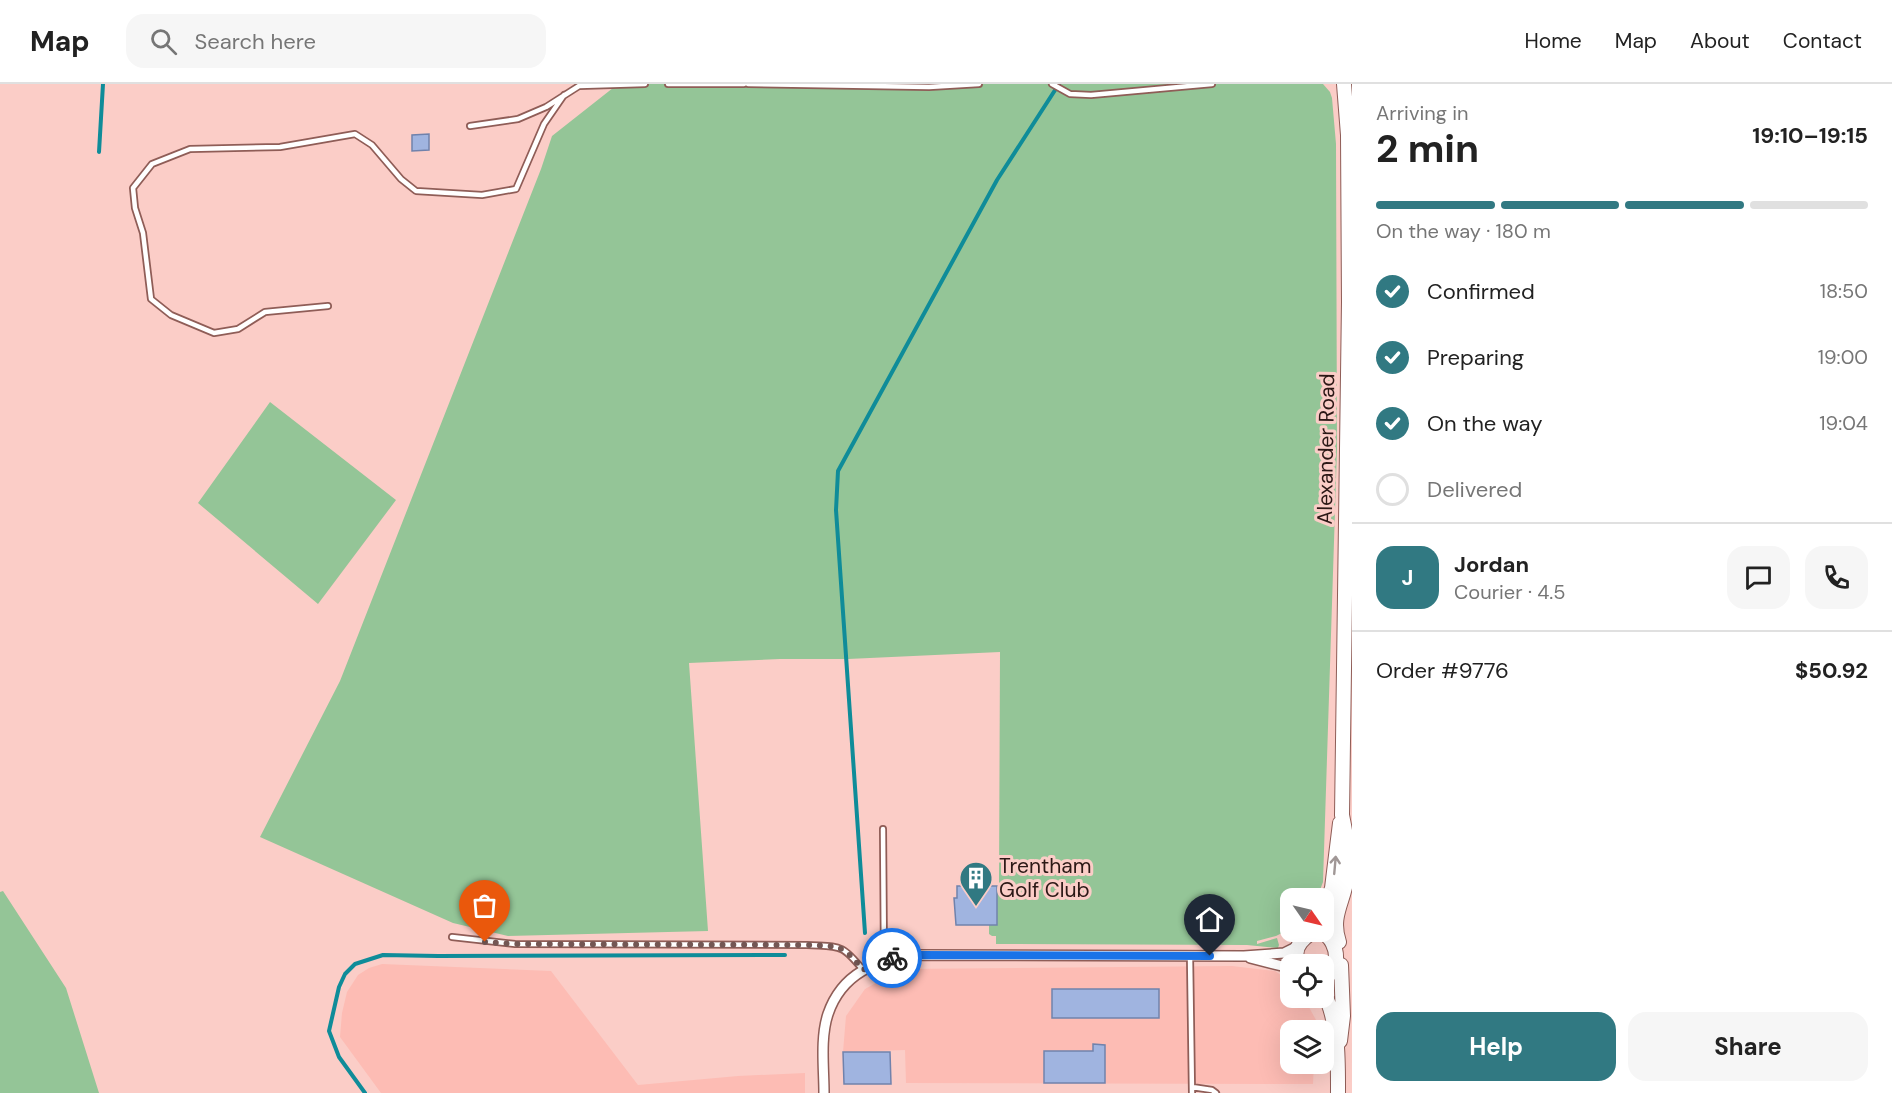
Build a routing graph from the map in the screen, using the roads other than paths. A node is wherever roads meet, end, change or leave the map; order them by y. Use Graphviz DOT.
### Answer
graph roads {
  1 [pos="645,84"];
  2 [pos="668,84"];
  3 [pos="746,84"];
  4 [pos="979,84"];
  5 [pos="1052,84"];
  6 [pos="1212,84"];
  7 [pos="1344,84"];
  8 [pos="564,95"];
  9 [pos="470,126"];
  10 [pos="328,306"];
  11 [pos="1348,658"];
  12 [pos="1342,815"];
  13 [pos="883,828"];
  14 [pos="1332,888"];
  15 [pos="452,937"];
  16 [pos="1334,938"];
  17 [pos="1301,942"];
  18 [pos="1339,942"];
  19 [pos="1298,946"];
  20 [pos="1296,954"];
  21 [pos="1190,956"];
  22 [pos="1244,956"];
  23 [pos="884,960"];
  24 [pos="1280,965"];
  25 [pos="1341,965"];
  26 [pos="863,970"];
  27 [pos="1334,974"];
  28 [pos="1330,1008"];
  29 [pos="1338,1050"];
  30 [pos="1192,1086"];
  31 [pos="824,1093"];
  32 [pos="1192,1093"];
  33 [pos="1216,1093"];
  34 [pos="1338,1093"];
  1 -- 8 [label="lane"];
  2 -- 3 [label="lane"];
  3 -- 4 [label="lane"];
  5 -- 6 [label="lane"];
  7 -- 11 [label="street, Alexander Road"];
  8 -- 9 [label="lane"];
  8 -- 10 [label="lane"];
  11 -- 12 [label="street, Alexander Road"];
  14 -- 12 [label="street, Alexander Road, one-way"];
  12 -- 18 [label="street, Alexander Road"];
  13 -- 23 [label="lane"];
  15 -- 26 [label="lane"];
  16 -- 18 [label="street"];
  17 -- 19 [label="street"];
  18 -- 25 [label="street, Alexander Road"];
  19 -- 20 [label="street"];
  19 -- 22 [label="street"];
  21 -- 22 [label="street"];
  21 -- 23 [label="street"];
  21 -- 30 [label="lane"];
  22 -- 24 [label="street"];
  23 -- 26 [label="street"];
  25 -- 27 [label="street"];
  25 -- 29 [label="street, Alexander Road"];
  26 -- 31 [label="street"];
  28 -- 29 [label="street, Alexander Road"];
  29 -- 34 [label="street, Alexander Road"];
  30 -- 32 [label="lane"];
  30 -- 33 [label="lane"];
}
